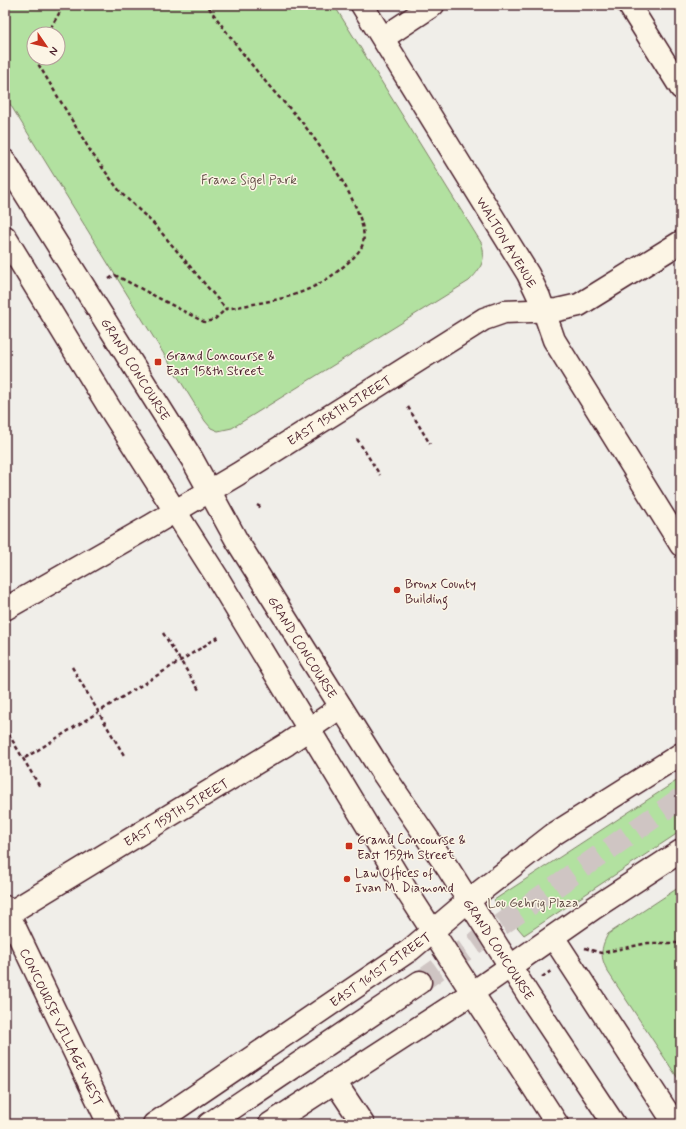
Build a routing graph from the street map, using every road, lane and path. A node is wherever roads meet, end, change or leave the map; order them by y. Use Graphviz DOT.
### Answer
graph roads {
  1 [pos="64,5"];
  2 [pos="207,5"];
  3 [pos="362,5"];
  4 [pos="433,5"];
  5 [pos="629,5"];
  6 [pos="52,26"];
  7 [pos="383,38"];
  8 [pos="39,66"];
  9 [pos="681,88"];
  10 [pos="5,161"];
  11 [pos="5,237"];
  12 [pos="681,242"];
  13 [pos="108,279"];
  14 [pos="226,309"];
  15 [pos="543,312"];
  16 [pos="408,407"];
  17 [pos="357,439"];
  18 [pos="430,444"];
  19 [pos="380,475"];
  20 [pos="211,491"];
  21 [pos="257,505"];
  22 [pos="262,508"];
  23 [pos="176,512"];
  24 [pos="681,545"];
  25 [pos="5,609"];
  26 [pos="163,633"];
  27 [pos="220,636"];
  28 [pos="180,660"];
  29 [pos="72,667"];
  30 [pos="199,690"];
  31 [pos="341,707"];
  32 [pos="99,712"];
  33 [pos="5,728"];
  34 [pos="309,730"];
  35 [pos="681,754"];
  36 [pos="126,757"];
  37 [pos="25,758"];
  38 [pos="40,787"];
  39 [pos="681,851"];
  40 [pos="468,901"];
  41 [pos="7,911"];
  42 [pos="433,932"];
  43 [pos="553,937"];
  44 [pos="681,943"];
  45 [pos="584,948"];
  46 [pos="511,967"];
  47 [pos="420,982"];
  48 [pos="472,993"];
  49 [pos="335,1082"];
  50 [pos="109,1124"];
  51 [pos="154,1124"];
  52 [pos="209,1124"];
  53 [pos="270,1124"];
  54 [pos="363,1124"];
  55 [pos="558,1124"];
  56 [pos="614,1124"];
  57 [pos="675,1124"];
  1 -- 6 [label="path"];
  2 -- 14 [label="path"];
  3 -- 7 [label="main road, WALTON AVENUE"];
  4 -- 7 [label="main road"];
  5 -- 9 [label="main road"];
  7 -- 15 [label="main road, WALTON AVENUE"];
  8 -- 14 [label="path"];
  10 -- 20 [label="main road, GRAND CONCOURSE"];
  11 -- 23 [label="main road"];
  12 -- 15 [label="main road, EAST 158TH STREET"];
  13 -- 14 [label="path"];
  15 -- 20 [label="main road, EAST 158TH STREET"];
  15 -- 24 [label="main road, WALTON AVENUE"];
  16 -- 18 [label="path"];
  17 -- 19 [label="path"];
  20 -- 23 [label="main road, EAST 158TH STREET"];
  20 -- 31 [label="main road, GRAND CONCOURSE"];
  21 -- 22 [label="path"];
  23 -- 25 [label="main road, EAST 158TH STREET"];
  23 -- 34 [label="main road"];
  26 -- 28 [label="path"];
  27 -- 28 [label="path"];
  28 -- 30 [label="path"];
  28 -- 32 [label="path"];
  29 -- 32 [label="path"];
  31 -- 34 [label="main road, EAST 159TH STREET"];
  31 -- 40 [label="main road, GRAND CONCOURSE"];
  32 -- 36 [label="path"];
  32 -- 37 [label="path"];
  33 -- 37 [label="path"];
  34 -- 41 [label="main road, EAST 159TH STREET"];
  34 -- 42 [label="main road"];
  35 -- 40 [label="main road, EAST 161ST STREET"];
  37 -- 38 [label="path"];
  39 -- 43 [label="main road"];
  40 -- 42 [label="main road, EAST 161ST STREET"];
  40 -- 46 [label="main road, GRAND CONCOURSE"];
  41 -- 50 [label="main road, CONCOURSE VILLAGE WEST"];
  42 -- 48 [label="main road"];
  42 -- 51 [label="main road, EAST 161ST STREET"];
  43 -- 46 [label="main road"];
  43 -- 57 [label="main road"];
  44 -- 45 [label="path"];
  46 -- 48 [label="main road"];
  46 -- 56 [label="main road, GRAND CONCOURSE"];
  47 -- 52 [label="main road"];
  48 -- 49 [label="main road"];
  48 -- 55 [label="main road"];
  49 -- 53 [label="main road"];
  49 -- 54 [label="main road"];
}
